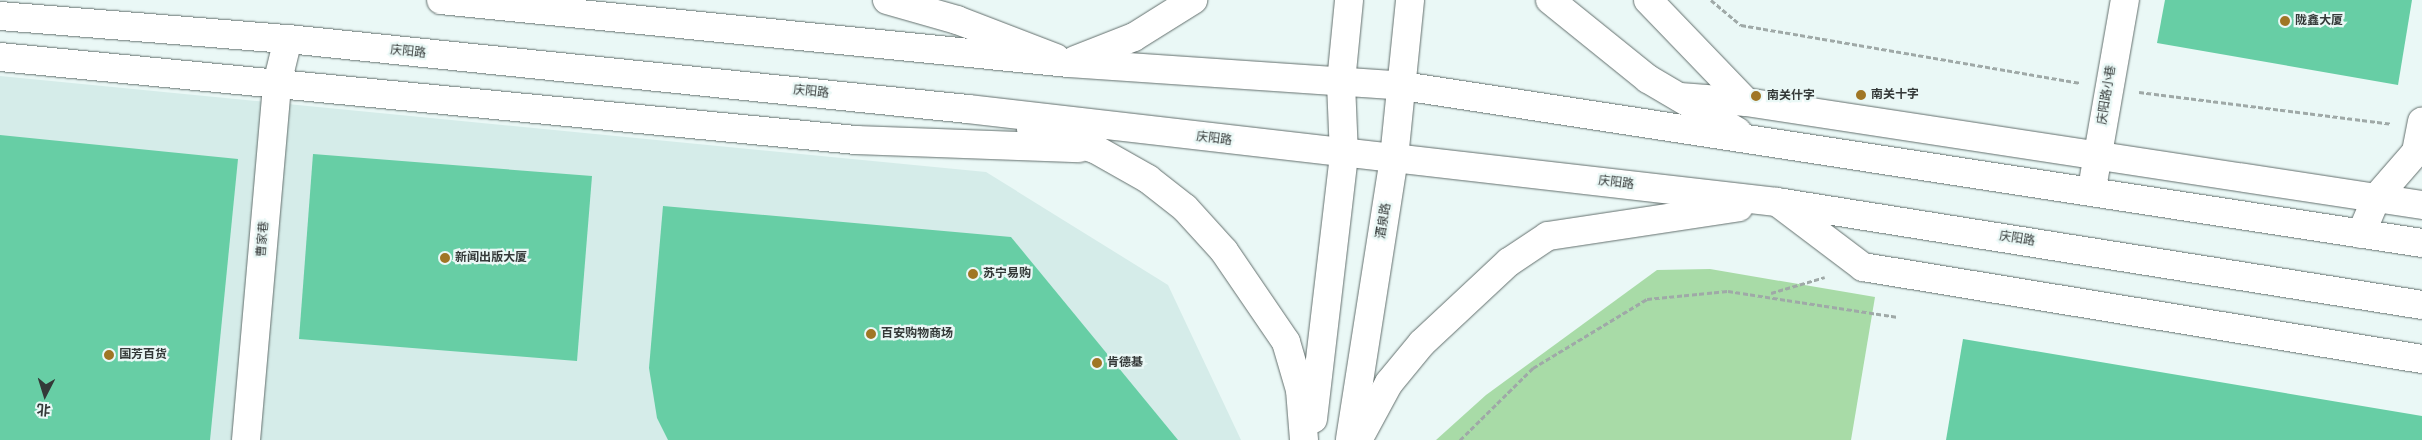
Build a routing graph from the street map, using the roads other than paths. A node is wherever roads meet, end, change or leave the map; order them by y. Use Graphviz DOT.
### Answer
graph roads {
  1 [pos="441,0"];
  2 [pos="887,0"];
  3 [pos="1194,0"];
  4 [pos="1348,0"];
  5 [pos="1410,0"];
  6 [pos="1550,0"];
  7 [pos="1648,0"];
  8 [pos="2125,0"];
  9 [pos="0,16"];
  10 [pos="288,39"];
  11 [pos="0,57"];
  12 [pos="1070,62"];
  13 [pos="1341,82"];
  14 [pos="277,84"];
  15 [pos="1403,86"];
  16 [pos="1680,97"];
  17 [pos="1746,102"];
  18 [pos="968,108"];
  19 [pos="2420,138"];
  20 [pos="1750,140"];
  21 [pos="1095,149"];
  22 [pos="1344,155"];
  23 [pos="1394,158"];
  24 [pos="2097,159"];
  25 [pos="2092,191"];
  26 [pos="2376,198"];
  27 [pos="1777,202"];
  28 [pos="2422,205"];
  29 [pos="2361,234"];
  30 [pos="2422,243"];
  31 [pos="2422,305"];
  32 [pos="2422,359"];
  33 [pos="246,440"];
  34 [pos="1304,440"];
  35 [pos="1310,440"];
  36 [pos="1349,440"];
  37 [pos="1358,440"];
  1 -- 12 [label="main road"];
  2 -- 12 [label="main road"];
  3 -- 12 [label="main road"];
  4 -- 13 [label="main road"];
  5 -- 15 [label="main road, 酒泉路"];
  6 -- 16 [label="main road"];
  7 -- 17 [label="main road"];
  8 -- 24 [label="main road, 庆阳路小巷"];
  9 -- 10 [label="main road, 庆阳路"];
  10 -- 14 [label="main road, 曹家巷"];
  10 -- 18 [label="main road, 庆阳路"];
  11 -- 14 [label="main road"];
  12 -- 13 [label="main road"];
  13 -- 15 [label="main road"];
  13 -- 22 [label="main road"];
  14 -- 21 [label="main road"];
  14 -- 33 [label="main road, 曹家巷"];
  15 -- 20 [label="main road"];
  15 -- 23 [label="main road, 酒泉路"];
  16 -- 17 [label="main road"];
  16 -- 20 [label="main road"];
  17 -- 24 [label="main road"];
  18 -- 21 [label="main road"];
  18 -- 22 [label="main road, 庆阳路"];
  19 -- 26 [label="main road"];
  20 -- 25 [label="main road"];
  21 -- 34 [label="main road"];
  22 -- 23 [label="main road, 庆阳路"];
  22 -- 35 [label="main road"];
  23 -- 27 [label="main road, 庆阳路"];
  23 -- 36 [label="main road, 酒泉路"];
  24 -- 25 [label="main road, 庆阳路小巷"];
  24 -- 26 [label="main road"];
  25 -- 29 [label="main road"];
  26 -- 28 [label="main road"];
  26 -- 29 [label="main road"];
  27 -- 31 [label="main road, 庆阳路"];
  27 -- 32 [label="main road"];
  27 -- 37 [label="main road"];
  29 -- 30 [label="main road"];
}
